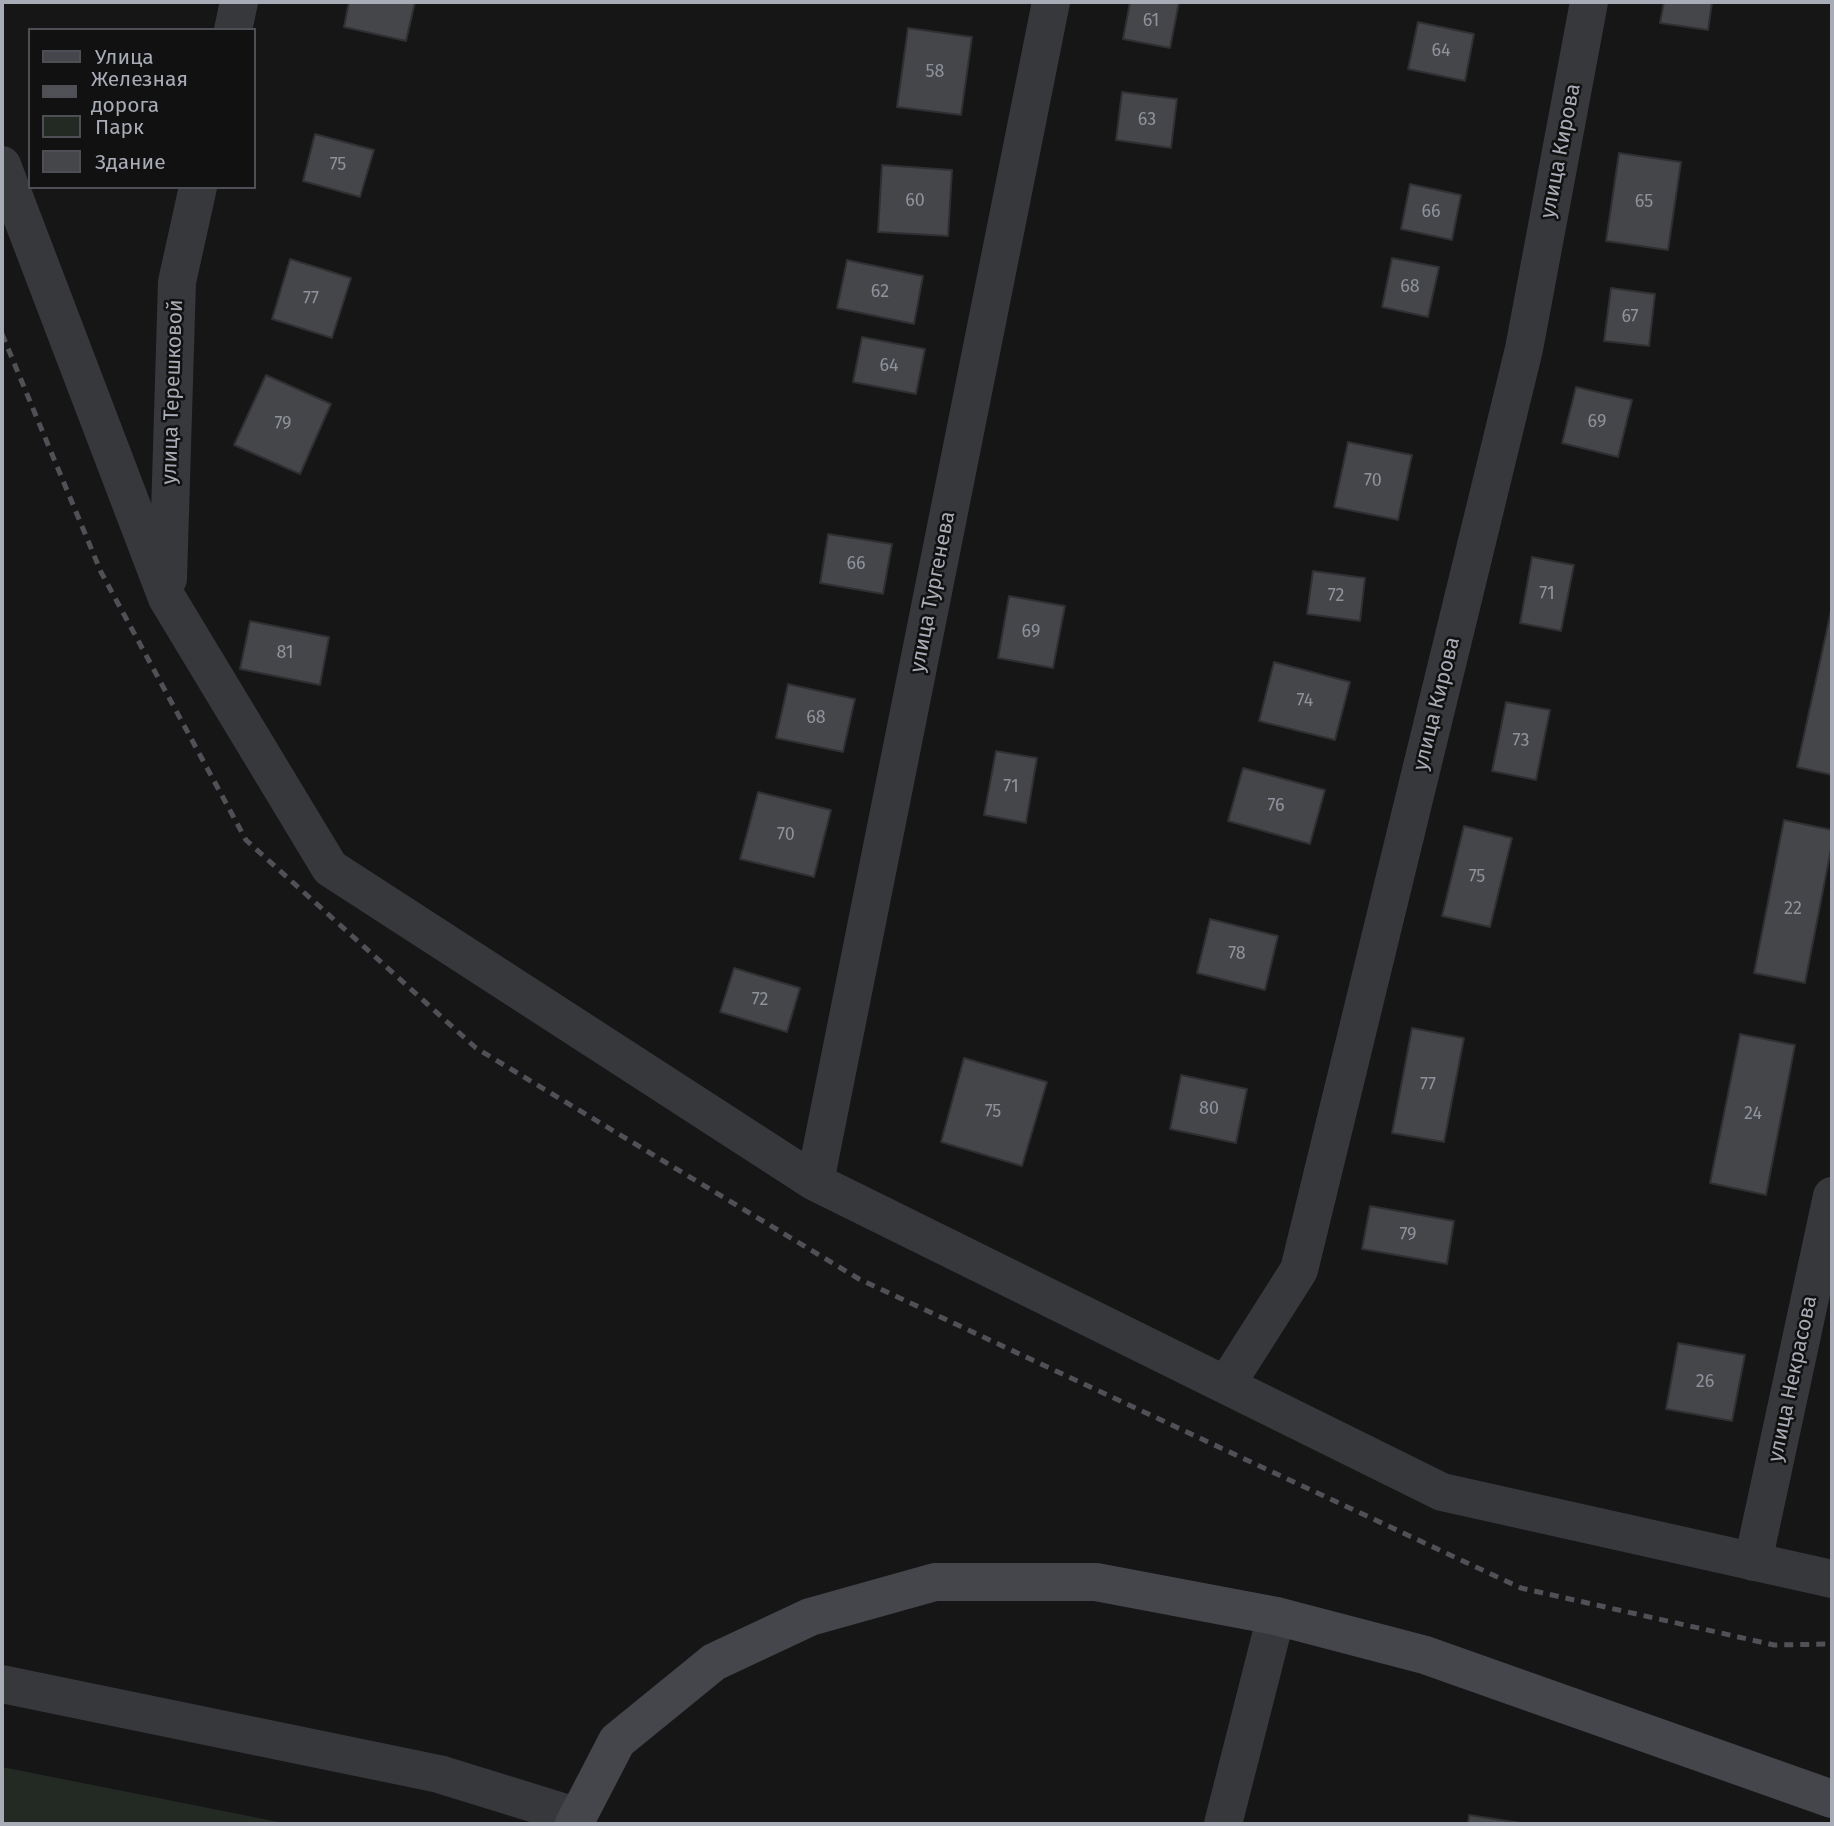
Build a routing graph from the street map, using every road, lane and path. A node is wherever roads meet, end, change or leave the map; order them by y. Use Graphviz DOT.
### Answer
graph roads {
  1 [pos="239,2"];
  2 [pos="1051,2"];
  3 [pos="1589,2"];
  4 [pos="233,28"];
  5 [pos="2,165"];
  6 [pos="198,189"];
  7 [pos="167,598"];
  8 [pos="815,1182"];
  9 [pos="1832,1196"];
  10 [pos="1226,1385"];
  11 [pos="1753,1562"];
  12 [pos="1832,1579"];
  13 [pos="1276,1616"];
  14 [pos="2,1684"];
  15 [pos="1832,1799"];
  16 [pos="576,1820"];
  17 [pos="1223,1824"];
  1 -- 4 [label="street"];
  2 -- 8 [label="street, улица Тургенева"];
  3 -- 10 [label="street, улица Кирова"];
  5 -- 7 [label="street"];
  6 -- 7 [label="street, улица Терешковой"];
  7 -- 8 [label="street"];
  8 -- 10 [label="street"];
  9 -- 11 [label="street, улица Некрасова"];
  10 -- 11 [label="street"];
  11 -- 12 [label="street"];
  13 -- 15 [label="street"];
  13 -- 16 [label="street"];
  13 -- 17 [label="street"];
  14 -- 16 [label="street"];
}
